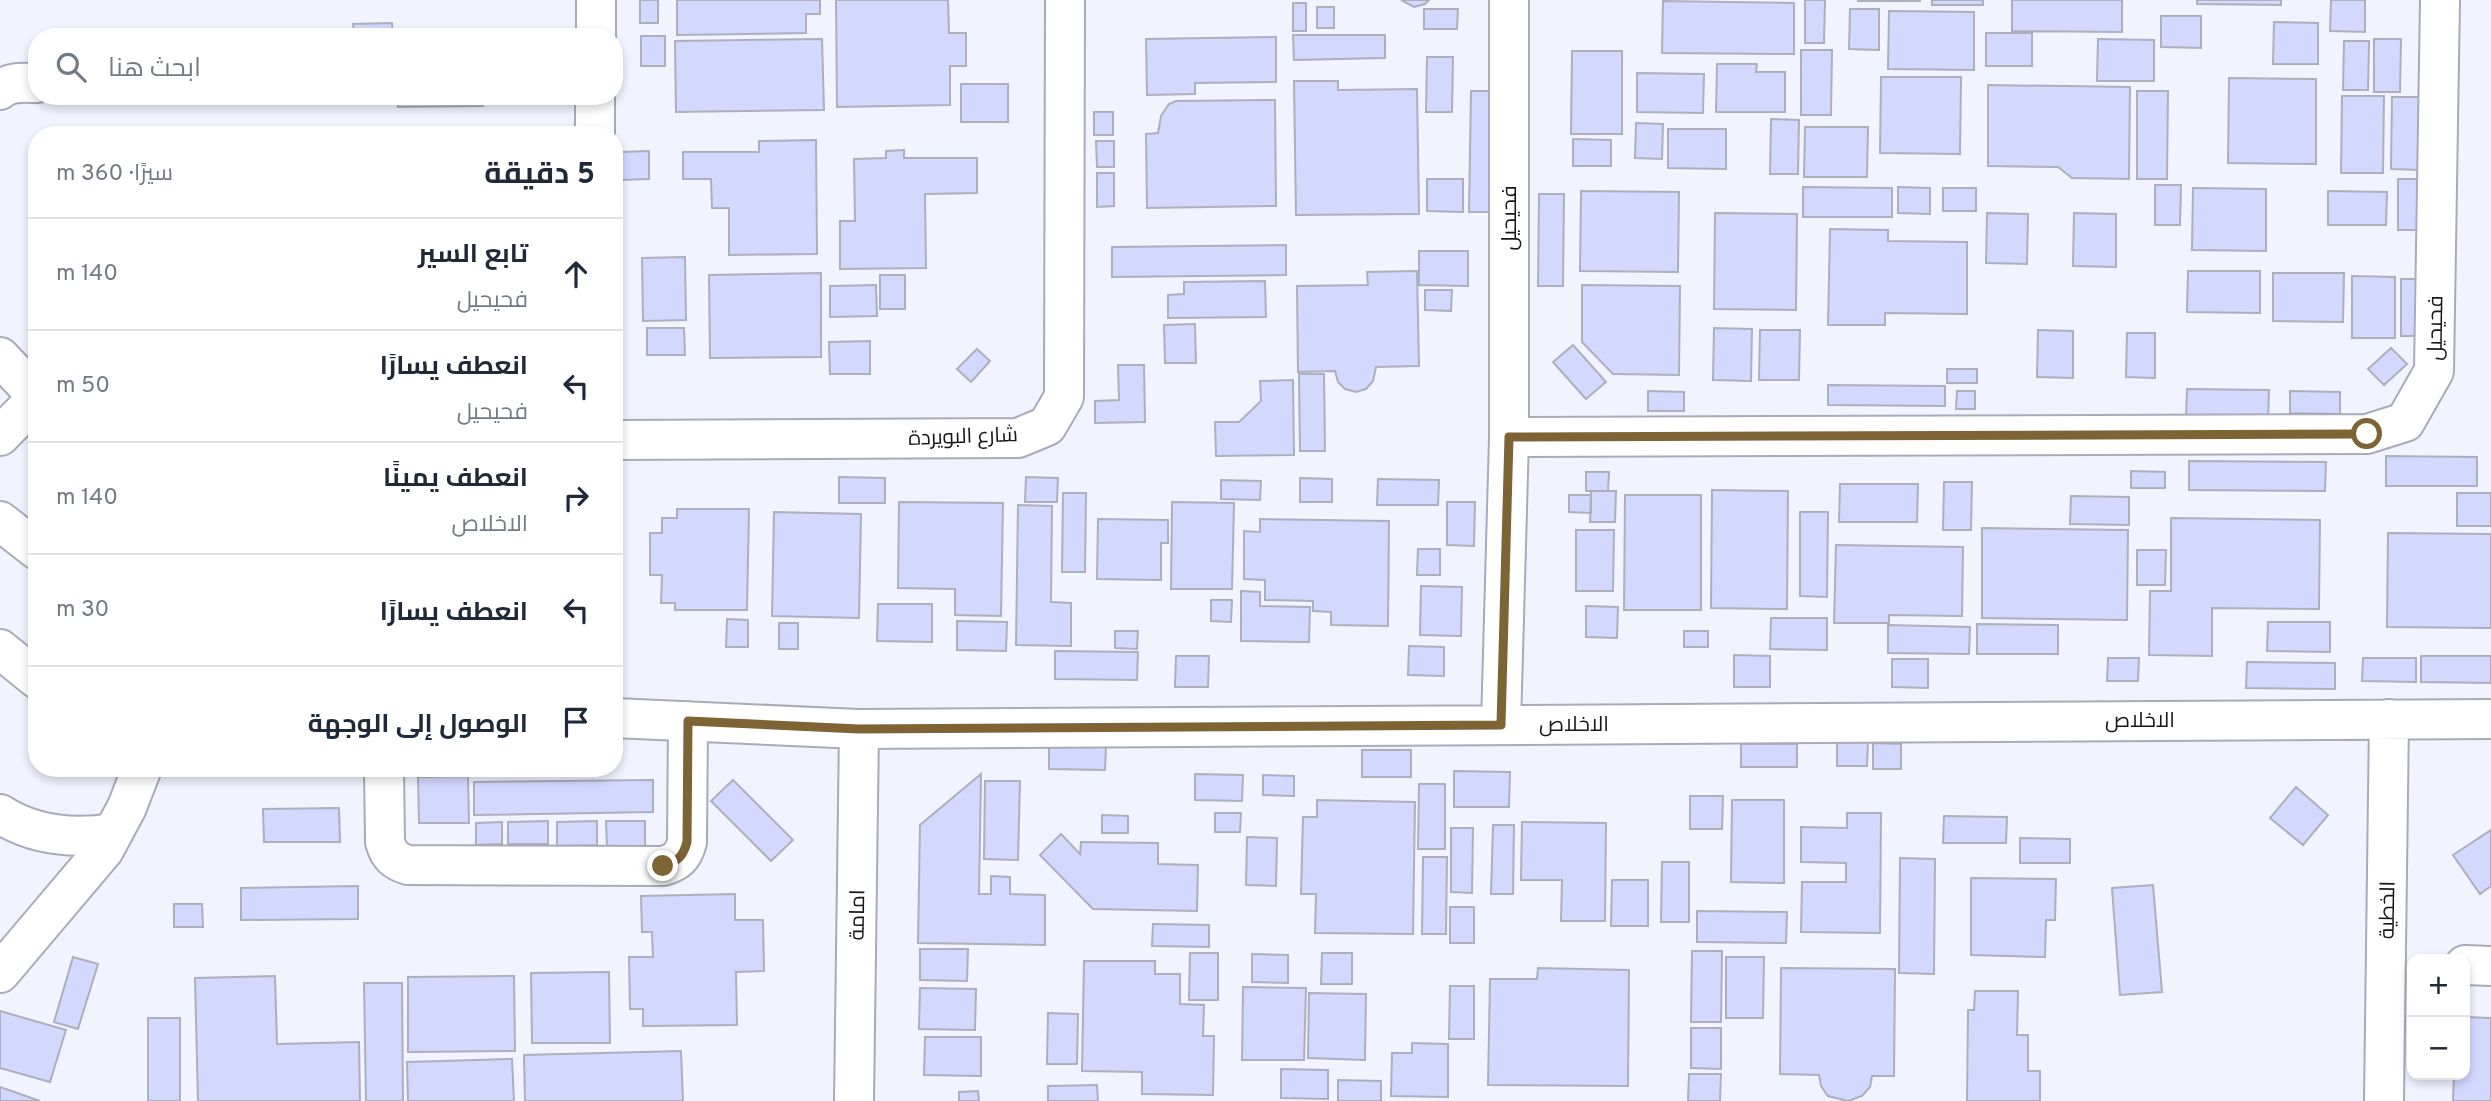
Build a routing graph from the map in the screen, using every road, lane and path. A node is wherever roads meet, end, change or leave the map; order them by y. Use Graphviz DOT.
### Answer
graph roads {
  1 [pos="596,0"];
  2 [pos="1065,0"];
  3 [pos="1509,0"];
  4 [pos="2440,0"];
  5 [pos="596,28"];
  6 [pos="28,83"];
  7 [pos="0,90"];
  8 [pos="595,105"];
  9 [pos="595,126"];
  10 [pos="0,356"];
  11 [pos="28,387"];
  12 [pos="28,406"];
  13 [pos="0,436"];
  14 [pos="1509,437"];
  15 [pos="623,440"];
  16 [pos="0,521"];
  17 [pos="28,543"];
  18 [pos="0,649"];
  19 [pos="28,672"];
  20 [pos="623,718"];
  21 [pos="2389,719"];
  22 [pos="2491,719"];
  23 [pos="688,721"];
  24 [pos="1501,725"];
  25 [pos="859,729"];
  26 [pos="139,777"];
  27 [pos="384,777"];
  28 [pos="0,814"];
  29 [pos="113,833"];
  30 [pos="2399,964"];
  31 [pos="2470,965"];
  32 [pos="2491,966"];
  33 [pos="0,973"];
  34 [pos="854,1101"];
  35 [pos="2384,1101"];
  1 -- 5 [label="street"];
  2 -- 15 [label="street, شارع البويردة"];
  3 -- 14 [label="street, فحيحيل"];
  4 -- 14 [label="street, فحيحيل"];
  6 -- 7 [label="street"];
  8 -- 9 [label="street"];
  10 -- 11 [label="street"];
  12 -- 13 [label="street"];
  14 -- 24 [label="street, فحيحيل"];
  16 -- 17 [label="street"];
  18 -- 19 [label="street"];
  20 -- 23 [label="street, الاخلاص"];
  21 -- 22 [label="street, الاخلاص"];
  21 -- 24 [label="street, الاخلاص"];
  21 -- 30 [label="street, الخطية"];
  23 -- 25 [label="street, الاخلاص"];
  23 -- 27 [label="street"];
  24 -- 25 [label="street, الاخلاص"];
  25 -- 34 [label="street, امامة"];
  26 -- 29 [label="street"];
  28 -- 29 [label="street"];
  29 -- 33 [label="street"];
  30 -- 35 [label="street, الخطية"];
  31 -- 32 [label="street"];
}
